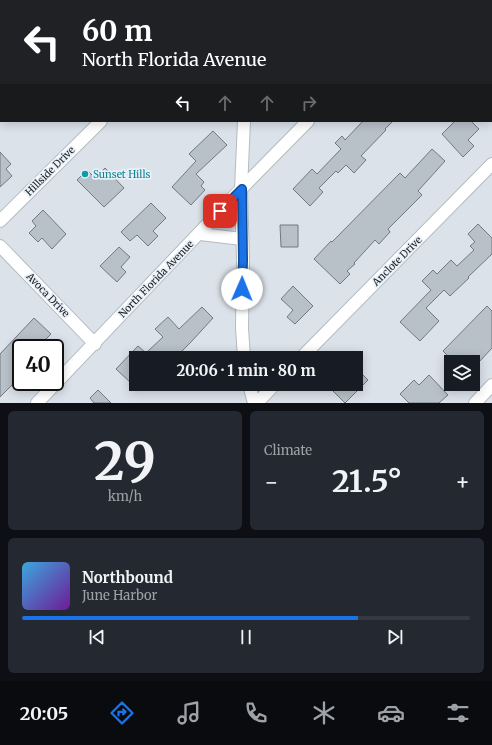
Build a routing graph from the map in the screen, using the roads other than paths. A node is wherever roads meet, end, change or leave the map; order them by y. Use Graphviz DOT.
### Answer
graph roads {
  1 [pos="100,122"];
  2 [pos="244,122"];
  3 [pos="307,122"];
  4 [pos="492,164"];
  5 [pos="242,189"];
  6 [pos="0,221"];
  7 [pos="200,234"];
  8 [pos="242,239"];
  9 [pos="0,246"];
  10 [pos="95,344"];
  11 [pos="244,351"];
  12 [pos="308,351"];
  13 [pos="492,385"];
  14 [pos="251,391"];
  15 [pos="269,391"];
  16 [pos="38,403"];
  17 [pos="254,403"];
  18 [pos="257,403"];
  19 [pos="474,403"];
  1 -- 6 [label="street, Hillside Drive"];
  2 -- 5 [label="street"];
  3 -- 5 [label="street, North Florida Avenue"];
  4 -- 12 [label="street, Anclote Drive"];
  5 -- 7 [label="street, North Florida Avenue"];
  5 -- 8 [label="street"];
  7 -- 8 [label="street"];
  7 -- 10 [label="street, North Florida Avenue"];
  8 -- 11 [label="street"];
  9 -- 10 [label="street, Avoca Drive"];
  10 -- 16 [label="street, North Florida Avenue"];
  13 -- 19 [label="street"];
  14 -- 17 [label="street"];
  15 -- 18 [label="street"];
}
